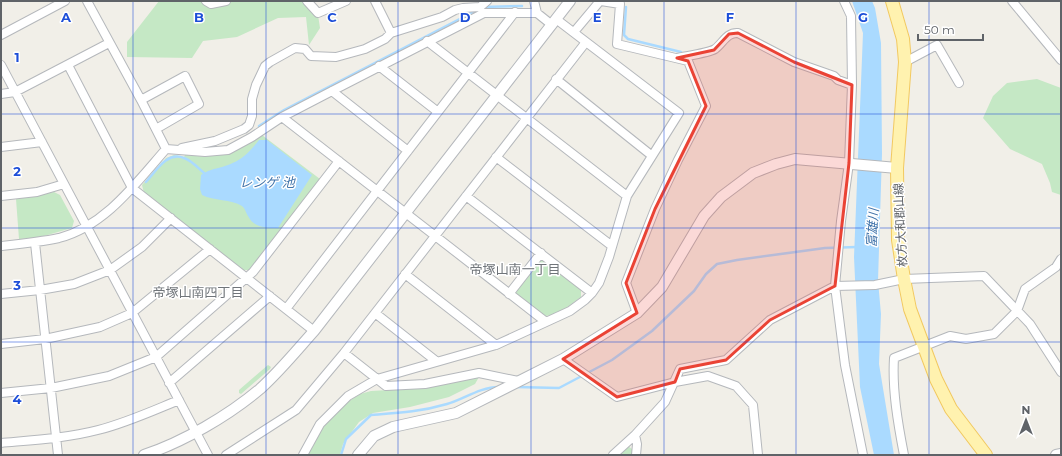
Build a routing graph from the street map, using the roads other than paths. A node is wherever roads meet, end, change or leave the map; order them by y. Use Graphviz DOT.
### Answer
graph roads {
  1 [pos="64,1"];
  2 [pos="87,1"];
  3 [pos="206,1"];
  4 [pos="226,1"];
  5 [pos="307,1"];
  6 [pos="346,1"];
  7 [pos="374,1"];
  8 [pos="488,1"];
  9 [pos="534,1"];
  10 [pos="570,1"];
  11 [pos="601,1"];
  12 [pos="844,1"];
  13 [pos="892,1"];
  14 [pos="1012,1"];
  15 [pos="54,3"];
  16 [pos="482,10"];
  17 [pos="515,12"];
  18 [pos="537,13"];
  19 [pos="554,22"];
  20 [pos="574,32"];
  21 [pos="391,33"];
  22 [pos="1,35"];
  23 [pos="427,41"];
  24 [pos="586,42"];
  25 [pos="110,43"];
  26 [pos="677,58"];
  27 [pos="1061,60"];
  28 [pos="905,62"];
  29 [pos="1,65"];
  30 [pos="68,65"];
  31 [pos="379,66"];
  32 [pos="468,73"];
  33 [pos="556,80"];
  34 [pos="959,83"];
  35 [pos="852,85"];
  36 [pos="332,91"];
  37 [pos="15,92"];
  38 [pos="1,94"];
  39 [pos="498,96"];
  40 [pos="142,100"];
  41 [pos="438,112"];
  42 [pos="282,117"];
  43 [pos="526,118"];
  44 [pos="156,129"];
  45 [pos="42,142"];
  46 [pos="1,147"];
  47 [pos="170,149"];
  48 [pos="408,151"];
  49 [pos="651,155"];
  50 [pos="496,157"];
  51 [pos="339,161"];
  52 [pos="853,164"];
  53 [pos="897,168"];
  54 [pos="64,184"];
  55 [pos="132,188"];
  56 [pos="377,191"];
  57 [pos="1,196"];
  58 [pos="466,196"];
  59 [pos="627,196"];
  60 [pos="406,213"];
  61 [pos="171,218"];
  62 [pos="86,227"];
  63 [pos="435,236"];
  64 [pos="35,242"];
  65 [pos="1,246"];
  66 [pos="612,246"];
  67 [pos="210,249"];
  68 [pos="541,253"];
  69 [pos="1061,259"];
  70 [pos="110,270"];
  71 [pos="405,274"];
  72 [pos="247,278"];
  73 [pos="904,279"];
  74 [pos="838,286"];
  75 [pos="40,290"];
  76 [pos="592,293"];
  77 [pos="1,294"];
  78 [pos="509,294"];
  79 [pos="270,296"];
  80 [pos="286,309"];
  81 [pos="1017,311"];
  82 [pos="132,313"];
  83 [pos="375,313"];
  84 [pos="636,313"];
  85 [pos="546,322"];
  86 [pos="314,331"];
  87 [pos="46,339"];
  88 [pos="1,344"];
  89 [pos="496,345"];
  90 [pos="924,347"];
  91 [pos="344,353"];
  92 [pos="156,357"];
  93 [pos="562,359"];
  94 [pos="436,362"];
  95 [pos="1061,372"];
  96 [pos="377,378"];
  97 [pos="518,381"];
  98 [pos="169,382"];
  99 [pos="674,382"];
  100 [pos="51,388"];
  101 [pos="1,393"];
  102 [pos="178,400"];
  103 [pos="196,432"];
  104 [pos="635,435"];
  105 [pos="56,437"];
  106 [pos="1,443"];
  107 [pos="1061,454"];
  108 [pos="58,455"];
  109 [pos="144,455"];
  110 [pos="208,455"];
  111 [pos="226,455"];
  112 [pos="303,455"];
  113 [pos="358,455"];
  114 [pos="613,455"];
  115 [pos="636,455"];
  116 [pos="758,455"];
  117 [pos="863,455"];
  118 [pos="904,455"];
  119 [pos="986,455"];
  120 [pos="1056,455"];
  1 -- 15 [label="street"];
  2 -- 25 [label="street"];
  3 -- 4 [label="street"];
  5 -- 6 [label="street"];
  7 -- 21 [label="street"];
  8 -- 16 [label="street"];
  9 -- 18 [label="street"];
  10 -- 19 [label="street"];
  11 -- 20 [label="street"];
  11 -- 26 [label="street"];
  12 -- 35 [label="street"];
  13 -- 28 [label="main road, 枚方大和郡山線"];
  14 -- 27 [label="street"];
  15 -- 22 [label="street"];
  16 -- 17 [label="street"];
  16 -- 21 [label="street"];
  16 -- 23 [label="street"];
  17 -- 18 [label="street"];
  17 -- 32 [label="street"];
  18 -- 19 [label="street"];
  19 -- 20 [label="street"];
  19 -- 39 [label="street"];
  20 -- 24 [label="street"];
  21 -- 47 [label="street"];
  23 -- 31 [label="street"];
  23 -- 32 [label="street"];
  24 -- 33 [label="street"];
  24 -- 49 [label="street"];
  25 -- 30 [label="street"];
  25 -- 40 [label="street"];
  26 -- 35 [label="street"];
  26 -- 84 [label="street"];
  28 -- 34 [label="street"];
  28 -- 53 [label="main road, 枚方大和郡山線"];
  29 -- 37 [label="street"];
  30 -- 37 [label="street"];
  30 -- 55 [label="street"];
  31 -- 36 [label="street"];
  31 -- 41 [label="street"];
  32 -- 39 [label="street"];
  32 -- 41 [label="street"];
  33 -- 43 [label="street"];
  33 -- 49 [label="street"];
  35 -- 52 [label="street"];
  36 -- 42 [label="street"];
  36 -- 48 [label="street"];
  37 -- 38 [label="street"];
  37 -- 45 [label="street"];
  39 -- 43 [label="street"];
  39 -- 60 [label="street"];
  40 -- 44 [label="street"];
  40 -- 44 [label="street"];
  41 -- 48 [label="street"];
  42 -- 47 [label="street"];
  42 -- 51 [label="street"];
  43 -- 50 [label="street"];
  43 -- 59 [label="street"];
  44 -- 47 [label="street"];
  45 -- 46 [label="street"];
  45 -- 54 [label="street"];
  47 -- 55 [label="street"];
  48 -- 56 [label="street"];
  49 -- 59 [label="street"];
  50 -- 58 [label="street"];
  50 -- 66 [label="street"];
  51 -- 56 [label="street"];
  51 -- 72 [label="street"];
  52 -- 53 [label="street"];
  52 -- 74 [label="street"];
  52 -- 84 [label="street"];
  53 -- 73 [label="main road, 枚方大和郡山線"];
  54 -- 57 [label="street"];
  54 -- 62 [label="street"];
  55 -- 61 [label="street"];
  55 -- 62 [label="street"];
  56 -- 60 [label="street"];
  56 -- 80 [label="street"];
  58 -- 63 [label="street"];
  58 -- 68 [label="street"];
  59 -- 66 [label="street"];
  60 -- 63 [label="street"];
  60 -- 86 [label="street"];
  61 -- 67 [label="street"];
  61 -- 70 [label="street"];
  62 -- 64 [label="street"];
  62 -- 70 [label="street"];
  63 -- 71 [label="street"];
  63 -- 78 [label="street"];
  64 -- 65 [label="street"];
  64 -- 75 [label="street"];
  66 -- 76 [label="street"];
  67 -- 72 [label="street"];
  67 -- 82 [label="street"];
  68 -- 76 [label="street"];
  68 -- 78 [label="street"];
  69 -- 81 [label="street"];
  70 -- 75 [label="street"];
  70 -- 82 [label="street"];
  71 -- 83 [label="street"];
  71 -- 89 [label="street"];
  72 -- 79 [label="street"];
  72 -- 92 [label="street"];
  73 -- 74 [label="street"];
  73 -- 81 [label="street"];
  73 -- 90 [label="main road, 枚方大和郡山線"];
  74 -- 99 [label="street"];
  74 -- 117 [label="street"];
  75 -- 77 [label="street"];
  75 -- 87 [label="street"];
  76 -- 85 [label="street"];
  78 -- 85 [label="street"];
  79 -- 80 [label="street"];
  79 -- 98 [label="street"];
  80 -- 86 [label="street"];
  81 -- 90 [label="street"];
  81 -- 95 [label="street"];
  82 -- 87 [label="street"];
  82 -- 92 [label="street"];
  83 -- 91 [label="street"];
  83 -- 94 [label="street"];
  84 -- 93 [label="street"];
  85 -- 89 [label="street"];
  86 -- 103 [label="street"];
  87 -- 88 [label="street"];
  87 -- 100 [label="street"];
  89 -- 94 [label="street"];
  90 -- 118 [label="street"];
  90 -- 119 [label="main road, 枚方大和郡山線"];
  91 -- 96 [label="street"];
  91 -- 111 [label="street"];
  92 -- 98 [label="street"];
  92 -- 100 [label="street"];
  93 -- 97 [label="street"];
  93 -- 99 [label="street"];
  94 -- 96 [label="street"];
  96 -- 97 [label="street"];
  96 -- 112 [label="street"];
  97 -- 113 [label="street"];
  98 -- 102 [label="street"];
  99 -- 104 [label="street"];
  99 -- 116 [label="street"];
  100 -- 101 [label="street"];
  100 -- 105 [label="street"];
  102 -- 103 [label="street"];
  102 -- 105 [label="street"];
  103 -- 109 [label="street"];
  103 -- 110 [label="street"];
  104 -- 114 [label="street"];
  104 -- 115 [label="street"];
  105 -- 106 [label="street"];
  105 -- 108 [label="street"];
  107 -- 120 [label="street"];
}
